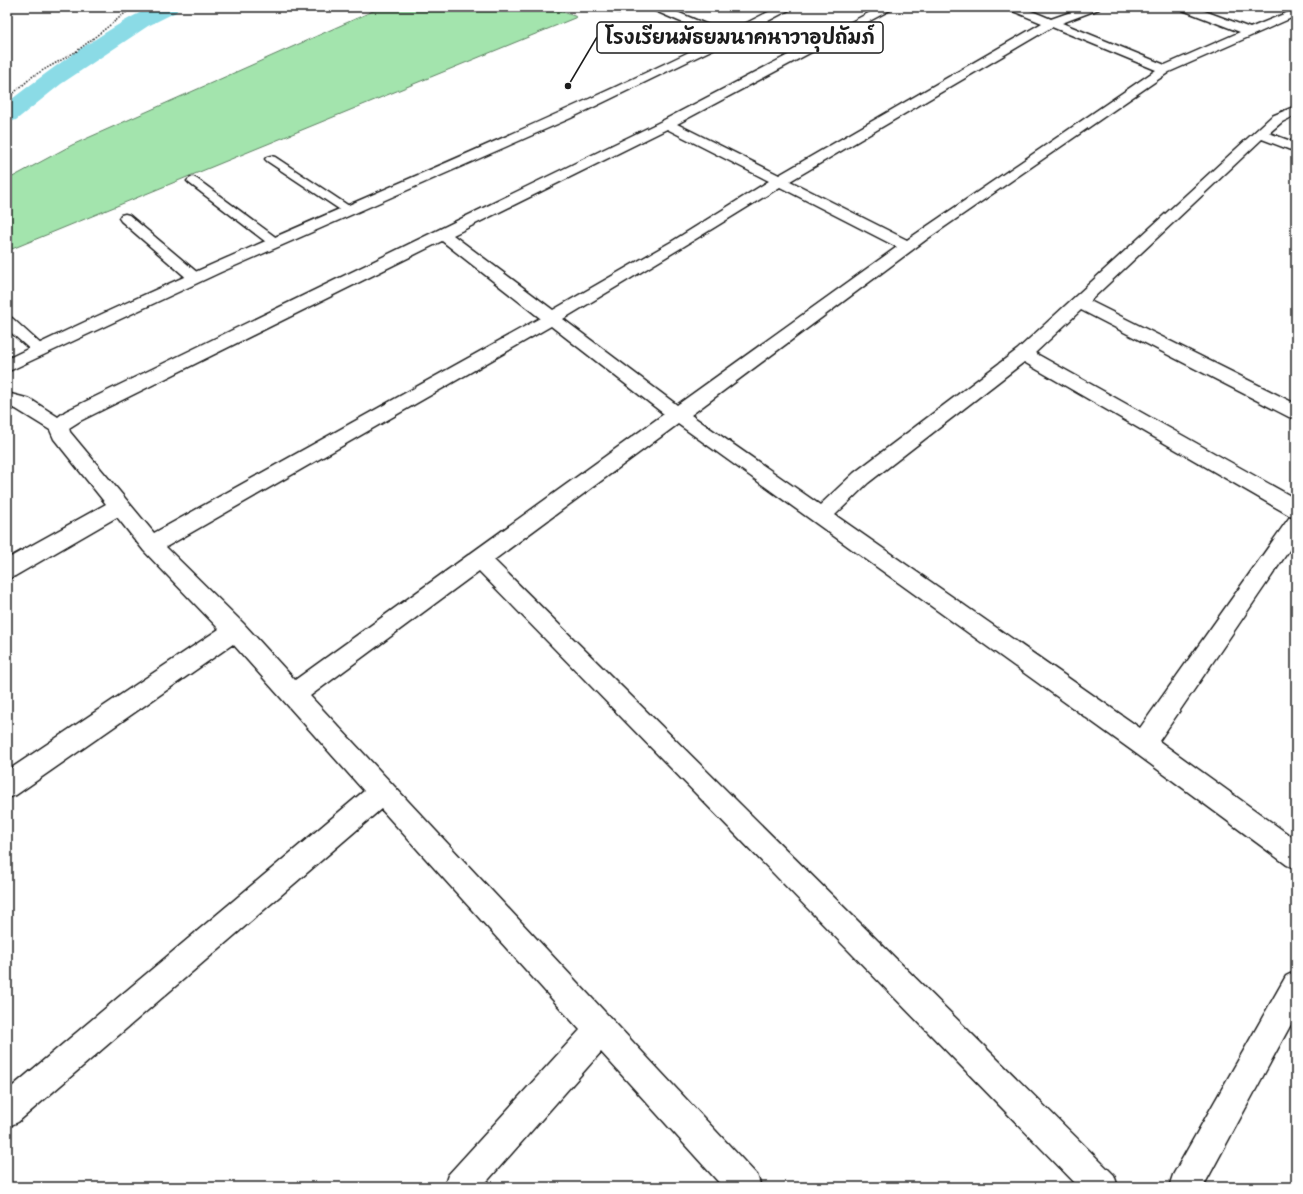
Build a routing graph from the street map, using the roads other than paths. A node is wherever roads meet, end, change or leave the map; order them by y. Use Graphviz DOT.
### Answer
graph roads {
  1 [pos="606,7"];
  2 [pos="632,7"];
  3 [pos="655,7"];
  4 [pos="787,7"];
  5 [pos="888,7"];
  6 [pos="1012,7"];
  7 [pos="1096,7"];
  8 [pos="1184,7"];
  9 [pos="1296,12"];
  10 [pos="1051,23"];
  11 [pos="1251,32"];
  12 [pos="728,38"];
  13 [pos="1164,70"];
  14 [pos="1296,110"];
  15 [pos="667,124"];
  16 [pos="1260,134"];
  17 [pos="1296,148"];
  18 [pos="271,159"];
  19 [pos="193,181"];
  20 [pos="779,181"];
  21 [pos="349,210"];
  22 [pos="125,218"];
  23 [pos="442,234"];
  24 [pos="274,242"];
  25 [pos="908,246"];
  26 [pos="194,277"];
  27 [pos="1078,302"];
  28 [pos="552,318"];
  29 [pos="7,321"];
  30 [pos="39,350"];
  31 [pos="1023,354"];
  32 [pos="7,366"];
  33 [pos="7,399"];
  34 [pos="1296,412"];
  35 [pos="678,415"];
  36 [pos="59,426"];
  37 [pos="119,506"];
  38 [pos="1296,509"];
  39 [pos="822,515"];
  40 [pos="1296,524"];
  41 [pos="151,545"];
  42 [pos="480,559"];
  43 [pos="7,570"];
  44 [pos="235,630"];
  45 [pos="293,695"];
  46 [pos="1143,744"];
  47 [pos="7,786"];
  48 [pos="382,792"];
  49 [pos="1296,856"];
  50 [pos="1296,986"];
  51 [pos="601,1029"];
  52 [pos="7,1111"];
  53 [pos="460,1187"];
  54 [pos="745,1187"];
  55 [pos="1102,1187"];
  56 [pos="1185,1187"];
  1 -- 2 [label="street"];
  3 -- 12 [label="street"];
  4 -- 12 [label="street"];
  5 -- 15 [label="street"];
  6 -- 10 [label="street"];
  7 -- 10 [label="street"];
  8 -- 11 [label="street"];
  9 -- 11 [label="street"];
  10 -- 13 [label="street"];
  10 -- 20 [label="street"];
  11 -- 13 [label="street"];
  12 -- 21 [label="street"];
  13 -- 25 [label="street"];
  14 -- 16 [label="street"];
  15 -- 20 [label="street"];
  15 -- 23 [label="street"];
  16 -- 17 [label="street"];
  16 -- 27 [label="street"];
  18 -- 21 [label="lane"];
  19 -- 24 [label="lane"];
  20 -- 25 [label="street"];
  20 -- 28 [label="street"];
  21 -- 24 [label="street"];
  22 -- 26 [label="lane"];
  23 -- 28 [label="street"];
  23 -- 36 [label="street"];
  24 -- 26 [label="street"];
  25 -- 35 [label="street"];
  26 -- 30 [label="street"];
  27 -- 31 [label="street"];
  27 -- 34 [label="street"];
  28 -- 35 [label="street"];
  28 -- 41 [label="street"];
  29 -- 30 [label="lane"];
  30 -- 32 [label="street"];
  31 -- 38 [label="street"];
  31 -- 39 [label="street"];
  33 -- 36 [label="street"];
  35 -- 39 [label="street"];
  35 -- 42 [label="street"];
  36 -- 37 [label="street"];
  37 -- 41 [label="street"];
  37 -- 43 [label="street"];
  39 -- 46 [label="street"];
  40 -- 46 [label="street"];
  41 -- 44 [label="street"];
  42 -- 45 [label="street"];
  42 -- 55 [label="street"];
  44 -- 45 [label="street"];
  44 -- 47 [label="street"];
  45 -- 48 [label="street"];
  46 -- 49 [label="street"];
  48 -- 51 [label="street"];
  48 -- 52 [label="street"];
  50 -- 56 [label="street"];
  51 -- 53 [label="street"];
  51 -- 54 [label="street"];
}
